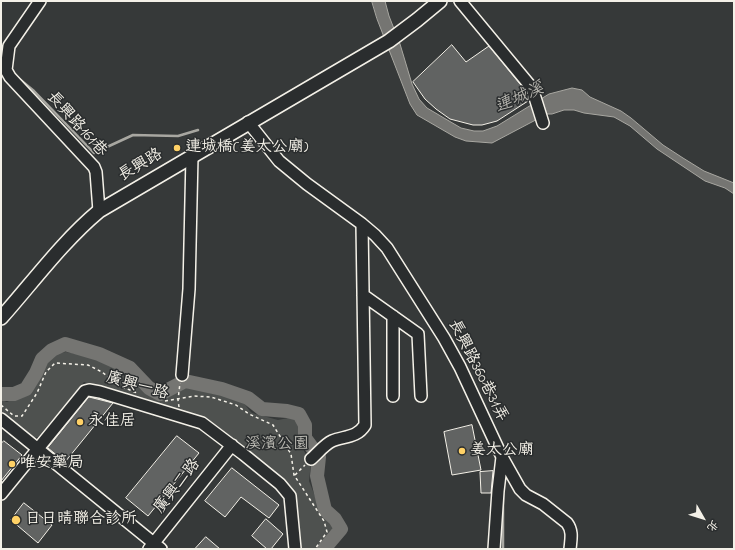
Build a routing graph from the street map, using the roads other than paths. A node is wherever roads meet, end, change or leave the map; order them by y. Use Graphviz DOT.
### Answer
graph roads {
  1 [pos="40,1"];
  2 [pos="440,1"];
  3 [pos="460,1"];
  4 [pos="248,122"];
  5 [pos="543,123"];
  6 [pos="192,156"];
  7 [pos="99,211"];
  8 [pos="362,224"];
  9 [pos="363,295"];
  10 [pos="393,316"];
  11 [pos="1,318"];
  12 [pos="182,375"];
  13 [pos="393,396"];
  14 [pos="421,396"];
  15 [pos="1,419"];
  16 [pos="232,445"];
  17 [pos="38,448"];
  18 [pos="502,457"];
  19 [pos="311,460"];
  20 [pos="1,494"];
  21 [pos="154,547"];
  22 [pos="295,549"];
  23 [pos="494,549"];
  24 [pos="570,549"];
  1 -- 7 [label="street, 長興路161巷"];
  2 -- 4 [label="main road, 長興路"];
  3 -- 5 [label="street"];
  4 -- 6 [label="main road, 長興路"];
  4 -- 8 [label="street, 長興路360巷31弄"];
  6 -- 7 [label="main road, 長興路"];
  6 -- 12 [label="street"];
  7 -- 11 [label="main road, 長興路"];
  8 -- 9 [label="street"];
  8 -- 18 [label="street, 長興路360巷31弄"];
  9 -- 10 [label="street"];
  9 -- 19 [label="street"];
  10 -- 13 [label="street"];
  10 -- 14 [label="street"];
  15 -- 17 [label="street"];
  16 -- 17 [label="street, 廣興一路"];
  16 -- 21 [label="street, 廣興二路"];
  16 -- 22 [label="street, 廣興一路"];
  17 -- 20 [label="street, 廣興一路"];
  17 -- 21 [label="street"];
  18 -- 23 [label="street"];
  18 -- 24 [label="street, 長興路360巷31弄"];
}
